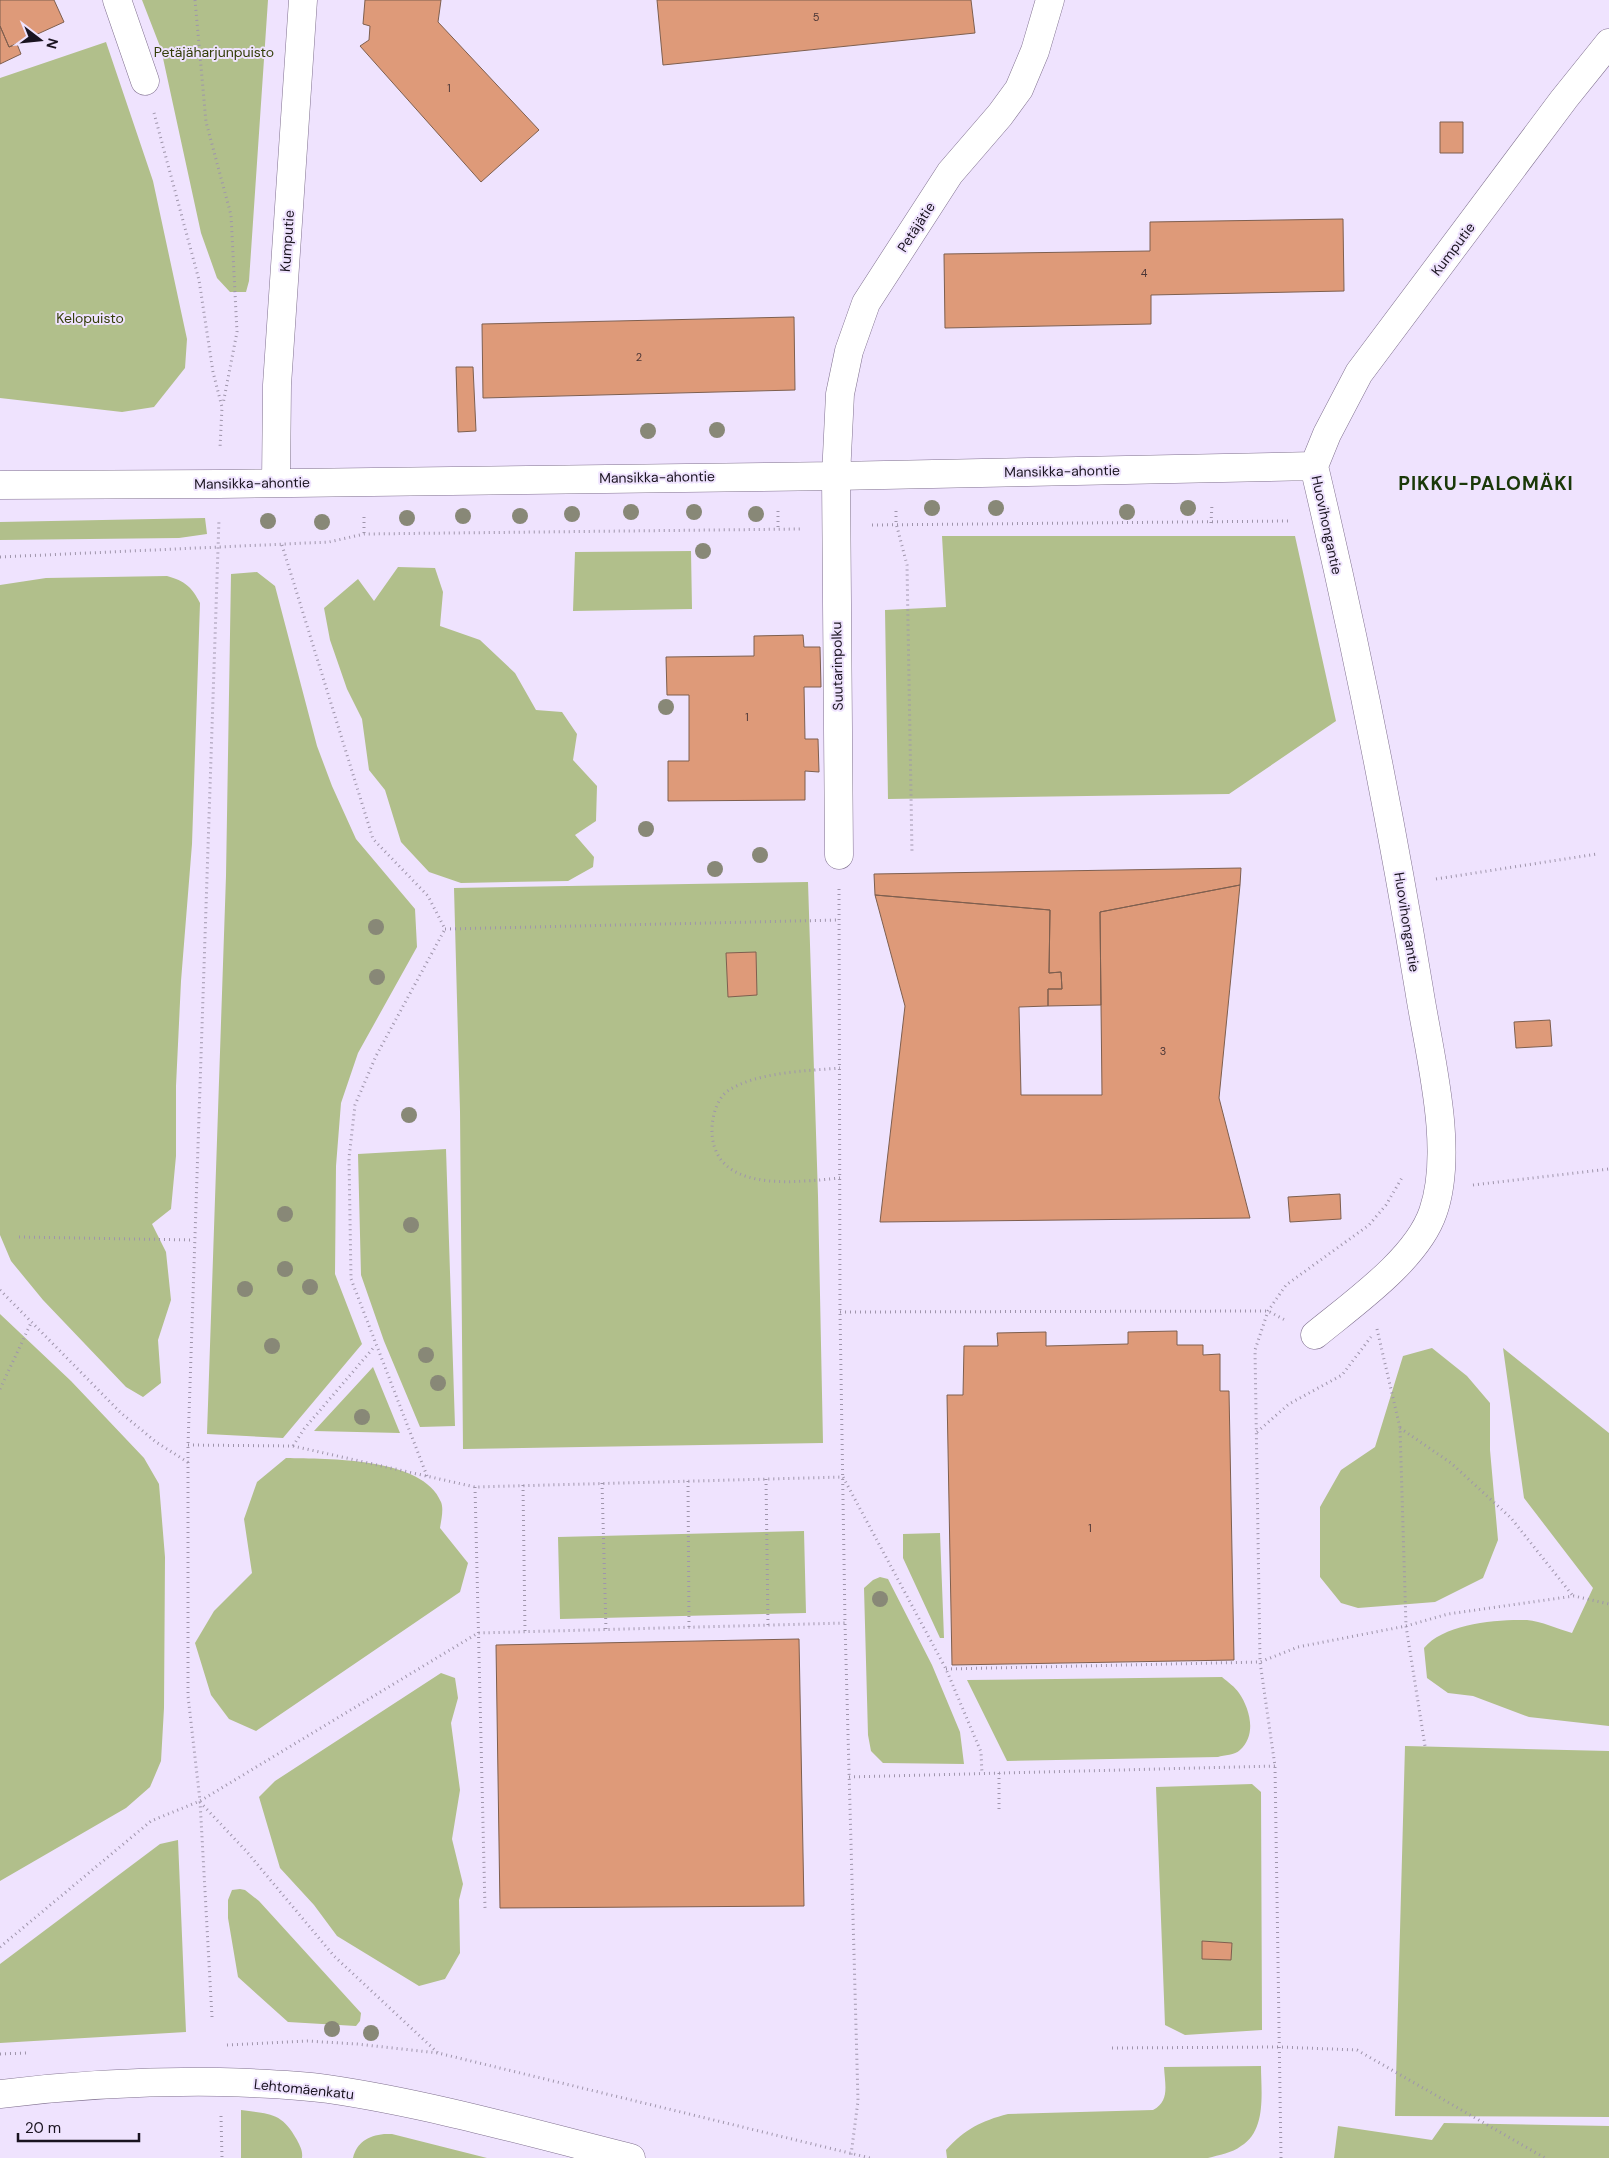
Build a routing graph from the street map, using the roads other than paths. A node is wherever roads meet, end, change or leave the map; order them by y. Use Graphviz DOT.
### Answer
graph roads {
  1 [pos="117,0"];
  2 [pos="303,0"];
  3 [pos="1050,0"];
  4 [pos="1609,43"];
  5 [pos="145,81"];
  6 [pos="1314,466"];
  7 [pos="836,476"];
  8 [pos="276,482"];
  9 [pos="0,485"];
  10 [pos="839,856"];
  11 [pos="1315,1335"];
  12 [pos="0,2094"];
  13 [pos="631,2158"];
  1 -- 5 [label="street"];
  2 -- 8 [label="street, Kumputie"];
  3 -- 7 [label="street, Petäjätie"];
  4 -- 6 [label="street, Kumputie"];
  6 -- 7 [label="street, Mansikka-ahontie"];
  6 -- 11 [label="street, Huovihongantie"];
  7 -- 8 [label="street, Mansikka-ahontie"];
  7 -- 10 [label="street, Suutarinpolku"];
  8 -- 9 [label="street, Mansikka-ahontie"];
  12 -- 13 [label="street, Lehtomäenkatu"];
}
